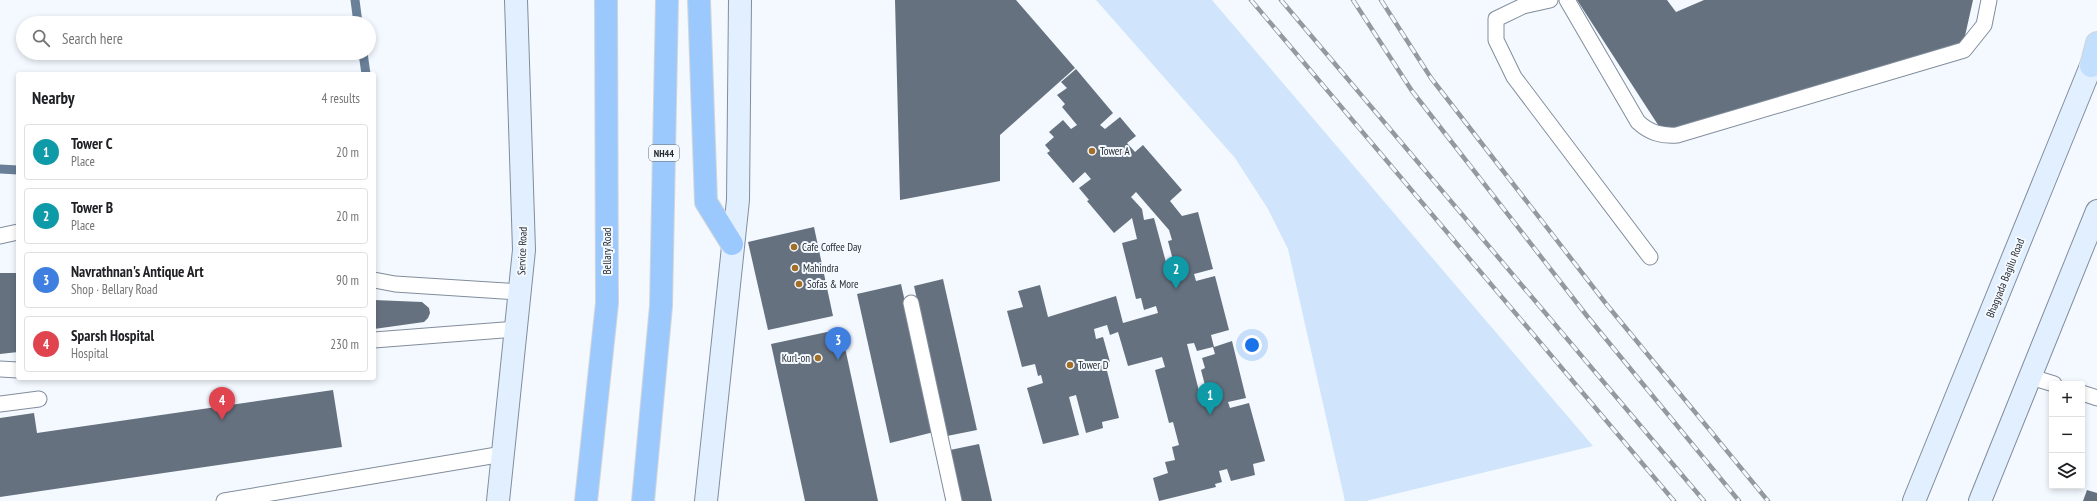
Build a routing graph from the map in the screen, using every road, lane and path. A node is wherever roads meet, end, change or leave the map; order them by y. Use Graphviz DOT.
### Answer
graph roads {
  1 [pos="516,0"];
  2 [pos="606,0"];
  3 [pos="667,0"];
  4 [pos="699,0"];
  5 [pos="740,0"];
  6 [pos="1550,0"];
  7 [pos="1567,0"];
  8 [pos="1988,0"];
  9 [pos="2097,43"];
  10 [pos="2094,61"];
  11 [pos="2097,211"];
  12 [pos="16,232"];
  13 [pos="0,236"];
  14 [pos="732,244"];
  15 [pos="1650,256"];
  16 [pos="376,280"];
  17 [pos="520,292"];
  18 [pos="911,303"];
  19 [pos="516,329"];
  20 [pos="376,340"];
  21 [pos="0,369"];
  22 [pos="16,370"];
  23 [pos="2031,377"];
  24 [pos="2049,382"];
  25 [pos="2085,394"];
  26 [pos="2097,398"];
  27 [pos="39,399"];
  28 [pos="0,404"];
  29 [pos="503,454"];
  30 [pos="224,501"];
  31 [pos="498,501"];
  32 [pos="586,501"];
  33 [pos="643,501"];
  34 [pos="706,501"];
  35 [pos="954,501"];
  36 [pos="1914,501"];
  37 [pos="1980,501"];
  1 -- 17 [label="main road, Service Road"];
  2 -- 32 [label="highway, Bellary Road"];
  3 -- 33 [label="highway, NH44"];
  4 -- 14 [label="highway"];
  5 -- 14 [label="main road"];
  6 -- 15 [label="lane"];
  7 -- 8 [label="lane"];
  9 -- 10 [label="main road"];
  10 -- 36 [label="main road, Bhagyada Bagilu Road"];
  11 -- 23 [label="main road"];
  12 -- 13 [label="lane"];
  14 -- 34 [label="main road"];
  16 -- 17 [label="lane"];
  17 -- 19 [label="main road, Service Road"];
  18 -- 35 [label="lane"];
  19 -- 20 [label="lane"];
  19 -- 29 [label="main road, Service Road"];
  21 -- 22 [label="lane"];
  23 -- 24 [label="lane"];
  23 -- 37 [label="main road"];
  25 -- 26 [label="lane"];
  27 -- 28 [label="lane"];
  29 -- 30 [label="lane"];
  29 -- 31 [label="main road, Service Road"];
}
